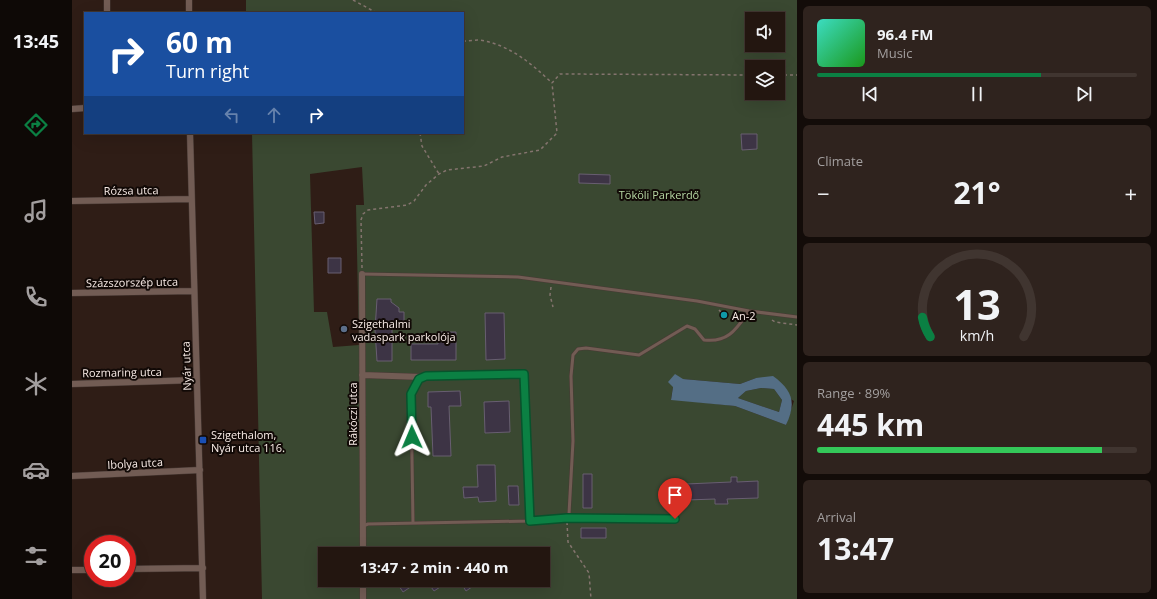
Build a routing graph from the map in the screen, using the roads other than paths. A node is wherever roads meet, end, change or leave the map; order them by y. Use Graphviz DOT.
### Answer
graph roads {
  1 [pos="107,0"];
  2 [pos="189,0"];
  3 [pos="107,12"];
  4 [pos="189,12"];
  5 [pos="84,108"];
  6 [pos="72,109"];
  7 [pos="190,134"];
  8 [pos="190,199"];
  9 [pos="72,202"];
  10 [pos="362,274"];
  11 [pos="193,291"];
  12 [pos="72,294"];
  13 [pos="749,311"];
  14 [pos="797,317"];
  15 [pos="362,375"];
  16 [pos="422,377"];
  17 [pos="196,380"];
  18 [pos="72,384"];
  19 [pos="200,470"];
  20 [pos="72,476"];
  21 [pos="568,516"];
  22 [pos="675,519"];
  23 [pos="530,521"];
  24 [pos="413,523"];
  25 [pos="362,526"];
  26 [pos="363,547"];
  27 [pos="203,568"];
  28 [pos="136,569"];
  29 [pos="72,570"];
  30 [pos="84,570"];
  31 [pos="363,587"];
  32 [pos="203,599"];
  33 [pos="363,599"];
  1 -- 3 [label="street"];
  2 -- 4 [label="street"];
  5 -- 6 [label="street"];
  7 -- 8 [label="street, Nyár utca"];
  8 -- 9 [label="street, Rózsa utca"];
  8 -- 11 [label="street, Nyár utca"];
  10 -- 13 [label="lane"];
  10 -- 15 [label="street, Rákóczi utca"];
  11 -- 12 [label="street, Százszorszép utca"];
  11 -- 17 [label="street, Nyár utca"];
  13 -- 14 [label="lane"];
  13 -- 21 [label="lane"];
  15 -- 16 [label="street"];
  15 -- 25 [label="street, Rákóczi utca"];
  16 -- 23 [label="lane"];
  16 -- 24 [label="lane"];
  17 -- 18 [label="street, Rozmaring utca"];
  17 -- 19 [label="street, Nyár utca"];
  19 -- 20 [label="street, Ibolya utca"];
  19 -- 27 [label="street, Nyár utca"];
  21 -- 22 [label="lane"];
  21 -- 23 [label="lane"];
  23 -- 24 [label="lane"];
  24 -- 25 [label="lane"];
  25 -- 26 [label="street, Rákóczi utca"];
  27 -- 28 [label="street"];
  27 -- 32 [label="street, Nyár utca"];
  29 -- 30 [label="street"];
  31 -- 33 [label="street"];
}
